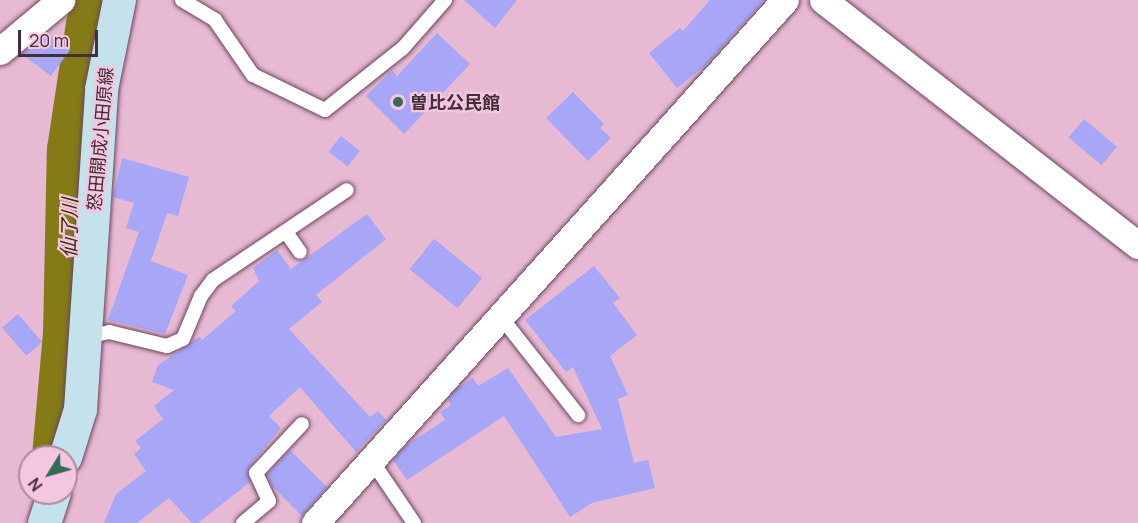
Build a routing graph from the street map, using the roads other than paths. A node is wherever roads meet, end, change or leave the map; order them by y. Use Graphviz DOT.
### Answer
graph roads {
  1 [pos="61,0"];
  2 [pos="119,0"];
  3 [pos="182,0"];
  4 [pos="445,0"];
  5 [pos="785,0"];
  6 [pos="823,0"];
  7 [pos="0,51"];
  8 [pos="347,190"];
  9 [pos="286,232"];
  10 [pos="1138,245"];
  11 [pos="300,252"];
  12 [pos="501,317"];
  13 [pos="86,337"];
  14 [pos="578,415"];
  15 [pos="302,424"];
  16 [pos="69,445"];
  17 [pos="372,461"];
  18 [pos="50,505"];
  19 [pos="44,523"];
  20 [pos="243,523"];
  21 [pos="315,523"];
  22 [pos="414,523"];
  1 -- 7 [label="street"];
  2 -- 13 [label="main road, 怒田開成小田原線"];
  3 -- 4 [label="lane"];
  5 -- 12 [label="street"];
  6 -- 10 [label="street"];
  8 -- 9 [label="lane"];
  9 -- 11 [label="lane"];
  9 -- 13 [label="lane"];
  12 -- 14 [label="lane"];
  12 -- 17 [label="street"];
  13 -- 16 [label="main road, 怒田開成小田原線"];
  15 -- 20 [label="lane"];
  17 -- 21 [label="street"];
  17 -- 22 [label="lane"];
  18 -- 19 [label="main road"];
}
